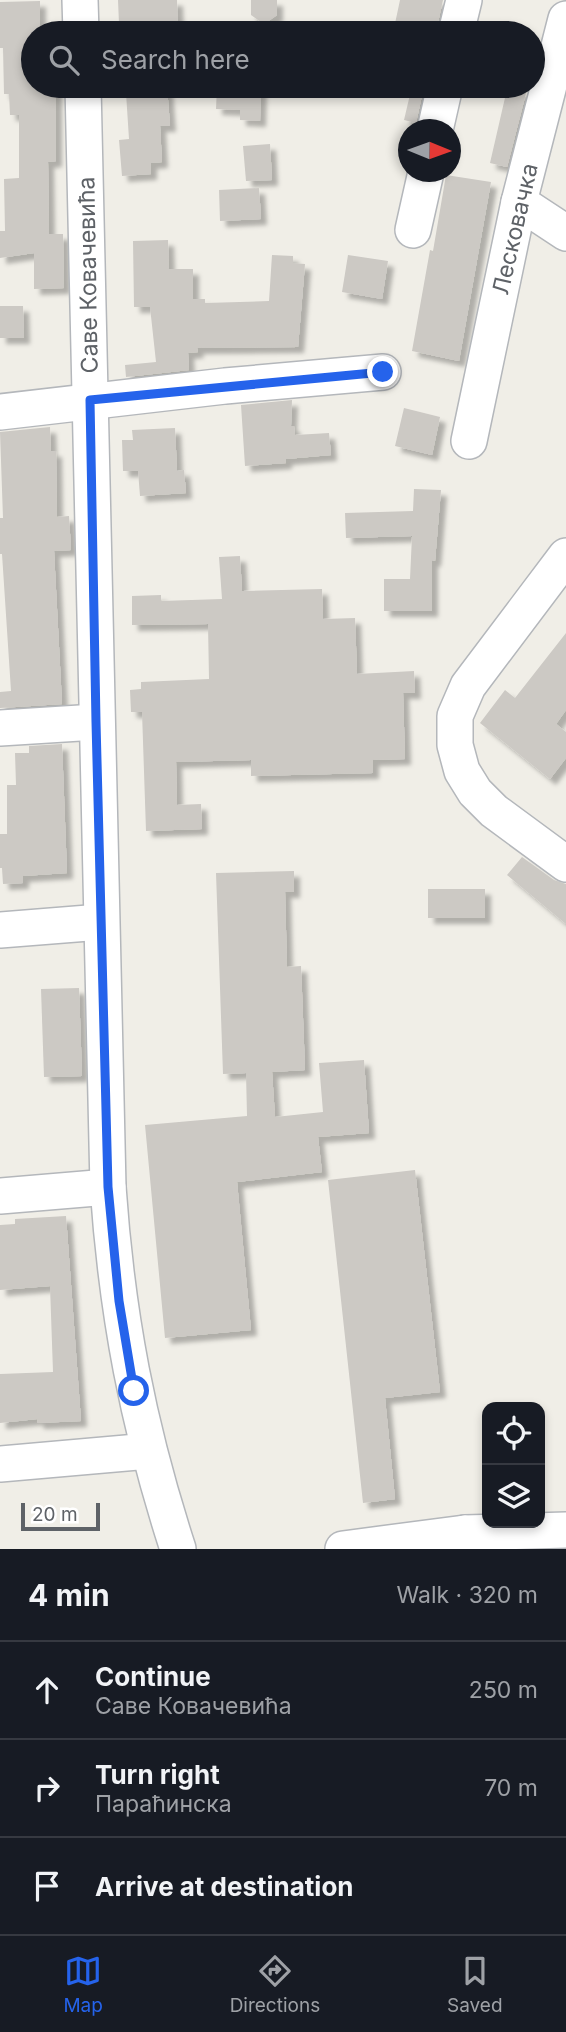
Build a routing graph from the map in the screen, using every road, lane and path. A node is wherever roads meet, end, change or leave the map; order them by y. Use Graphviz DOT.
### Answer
graph roads {
  1 [pos="80,0"];
  2 [pos="464,0"];
  3 [pos="566,19"];
  4 [pos="81,21"];
  5 [pos="459,21"];
  6 [pos="83,98"];
  7 [pos="442,98"];
  8 [pos="438,119"];
  9 [pos="424,182"];
  10 [pos="519,202"];
  11 [pos="414,230"];
  12 [pos="566,233"];
  13 [pos="383,372"];
  14 [pos="90,400"];
  15 [pos="0,412"];
  16 [pos="469,441"];
  17 [pos="566,556"];
  18 [pos="96,722"];
  19 [pos="0,728"];
  20 [pos="566,864"];
  21 [pos="101,922"];
  22 [pos="0,930"];
  23 [pos="108,1187"];
  24 [pos="0,1196"];
  25 [pos="149,1451"];
  26 [pos="0,1464"];
  27 [pos="566,1530"];
  28 [pos="468,1541"];
  29 [pos="178,1549"];
  30 [pos="343,1549"];
  1 -- 4 [label="street"];
  2 -- 5 [label="street"];
  3 -- 10 [label="street, Лесковачка"];
  6 -- 14 [label="street, Саве Ковачевића"];
  7 -- 8 [label="street"];
  9 -- 11 [label="street"];
  10 -- 12 [label="street"];
  10 -- 16 [label="street, Лесковачка"];
  13 -- 14 [label="street"];
  14 -- 15 [label="street"];
  14 -- 18 [label="street, Саве Ковачевића"];
  17 -- 20 [label="street"];
  18 -- 19 [label="street"];
  18 -- 21 [label="street, Саве Ковачевића"];
  21 -- 22 [label="street"];
  21 -- 23 [label="street, Саве Ковачевића"];
  23 -- 24 [label="street"];
  23 -- 25 [label="street, Саве Ковачевића"];
  25 -- 26 [label="street"];
  25 -- 29 [label="street, Саве Ковачевића"];
  27 -- 28 [label="street"];
  28 -- 30 [label="street"];
}
